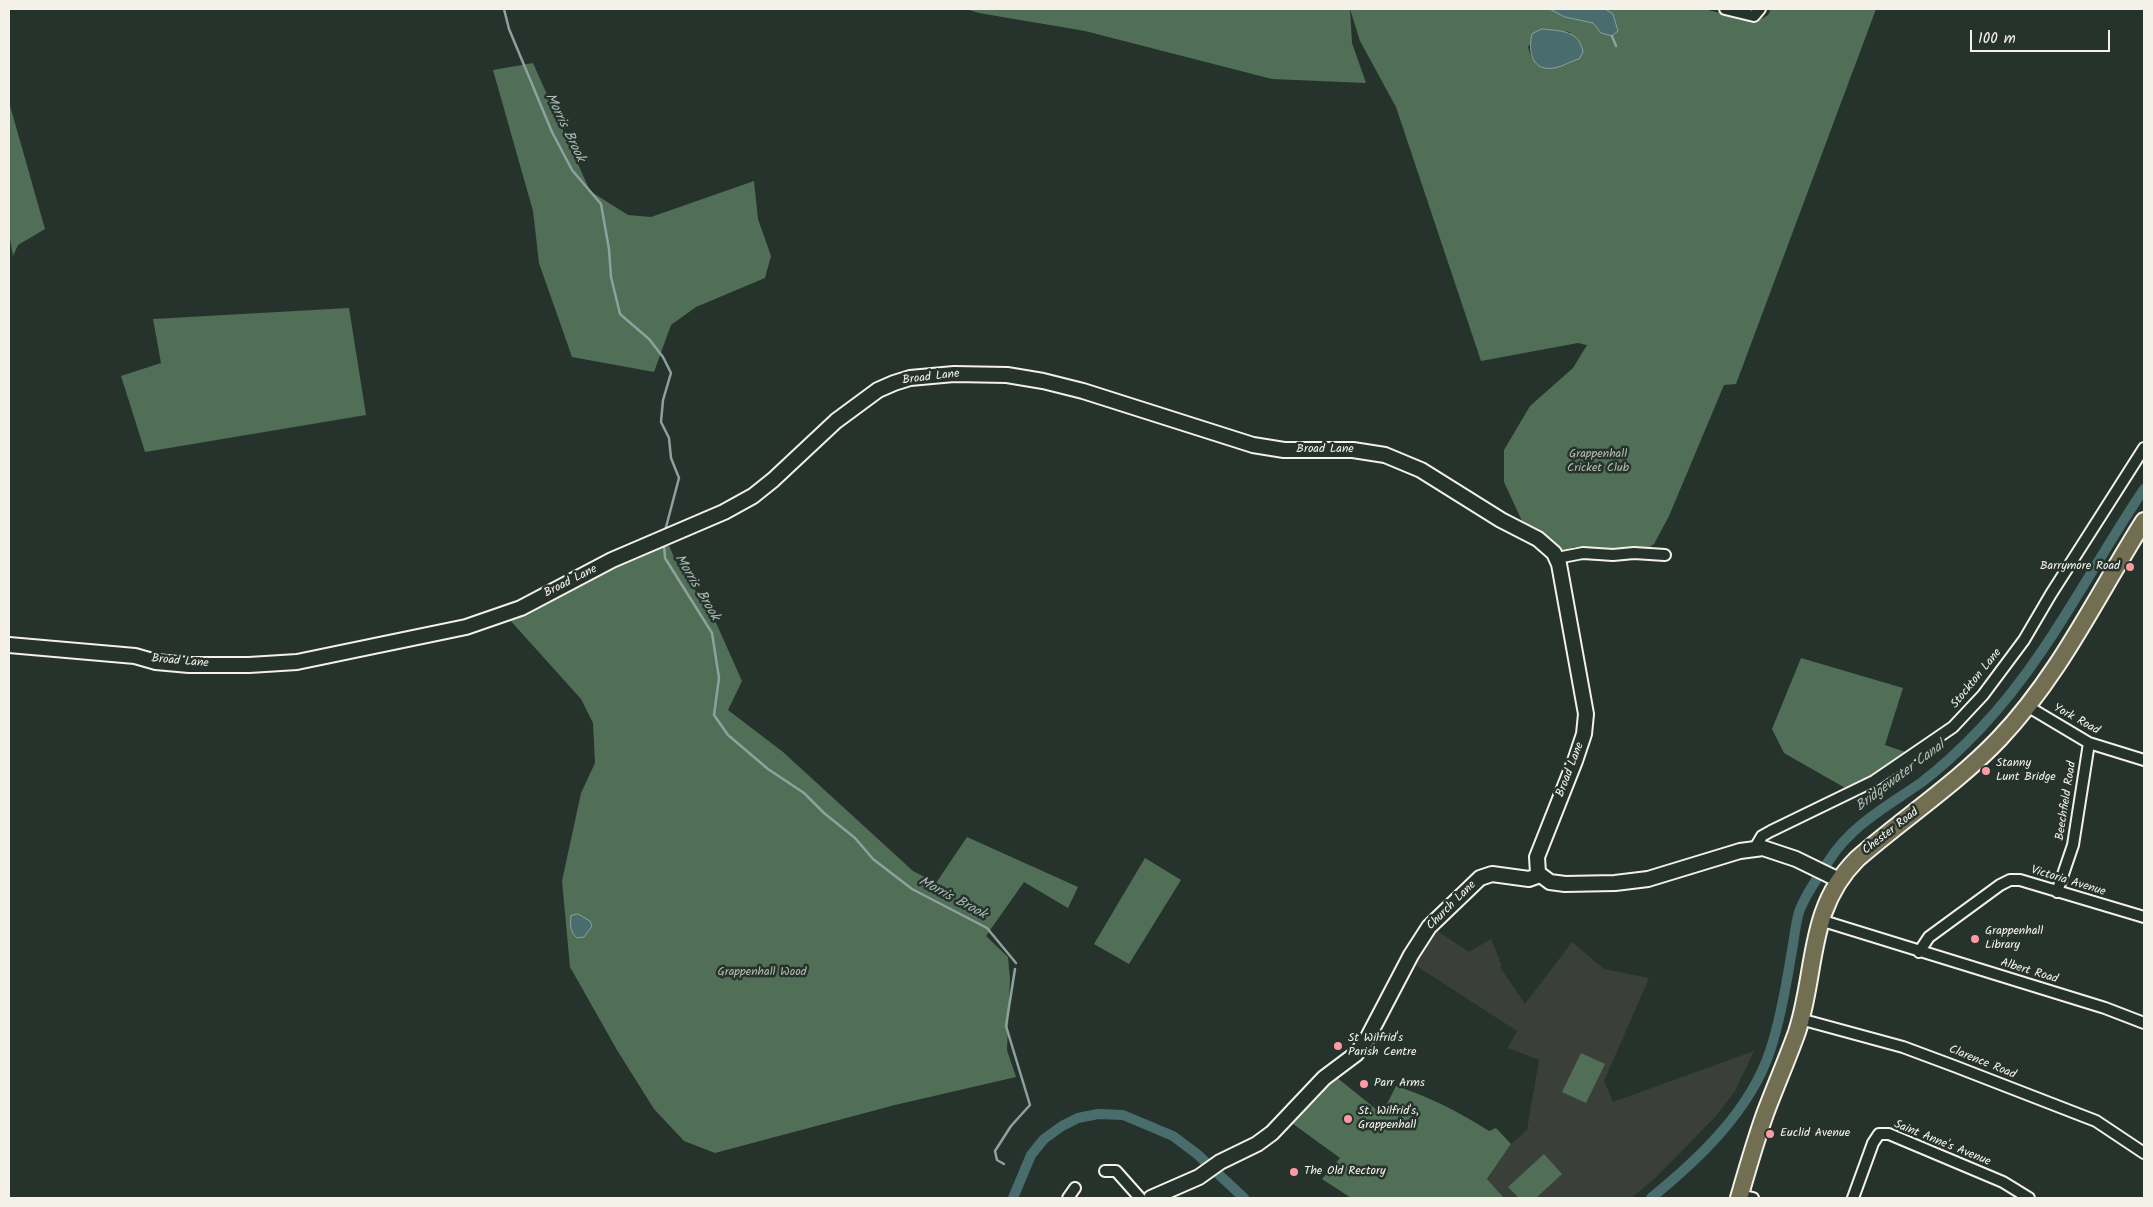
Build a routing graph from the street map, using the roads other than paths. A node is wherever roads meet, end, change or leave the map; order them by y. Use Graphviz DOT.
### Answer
graph roads {
  1 [pos="1725,9"];
  2 [pos="1760,9"];
  3 [pos="2144,448"];
  4 [pos="2144,522"];
  5 [pos="1665,555"];
  6 [pos="1557,558"];
  7 [pos="9,645"];
  8 [pos="2027,706"];
  9 [pos="2089,743"];
  10 [pos="2144,760"];
  11 [pos="1755,848"];
  12 [pos="1540,875"];
  13 [pos="1833,877"];
  14 [pos="2057,892"];
  15 [pos="2144,917"];
  16 [pos="1820,920"];
  17 [pos="1919,952"];
  18 [pos="1800,1019"];
  19 [pos="2144,1023"];
  20 [pos="2144,1153"];
  21 [pos="1105,1171"];
  22 [pos="1075,1188"];
  23 [pos="1158,1196"];
  24 [pos="1744,1197"];
  25 [pos="1068,1198"];
  26 [pos="1140,1198"];
  27 [pos="1853,1198"];
  28 [pos="2029,1198"];
  1 -- 2 [label="street"];
  3 -- 11 [label="street, Stockton Lane"];
  4 -- 8 [label="main road, Chester Road"];
  5 -- 6 [label="street"];
  6 -- 7 [label="street, Broad Lane"];
  6 -- 12 [label="street, Broad Lane"];
  8 -- 9 [label="street, York Road"];
  8 -- 13 [label="main road, Chester Road"];
  9 -- 10 [label="street, York Road"];
  9 -- 14 [label="street, Beechfield Road"];
  11 -- 12 [label="street, Church Lane"];
  11 -- 13 [label="street, Church Lane"];
  12 -- 23 [label="street, Church Lane"];
  13 -- 16 [label="main road, Chester Road"];
  14 -- 15 [label="street, Victoria Avenue"];
  14 -- 17 [label="street, Victoria Avenue"];
  16 -- 17 [label="street, Albert Road"];
  16 -- 18 [label="main road, Chester Road"];
  17 -- 19 [label="street, Albert Road"];
  18 -- 20 [label="street, Clarence Road"];
  18 -- 24 [label="main road, Chester Road"];
  21 -- 26 [label="street"];
  22 -- 25 [label="street"];
  27 -- 28 [label="street, Saint Anne's Avenue"];
}
